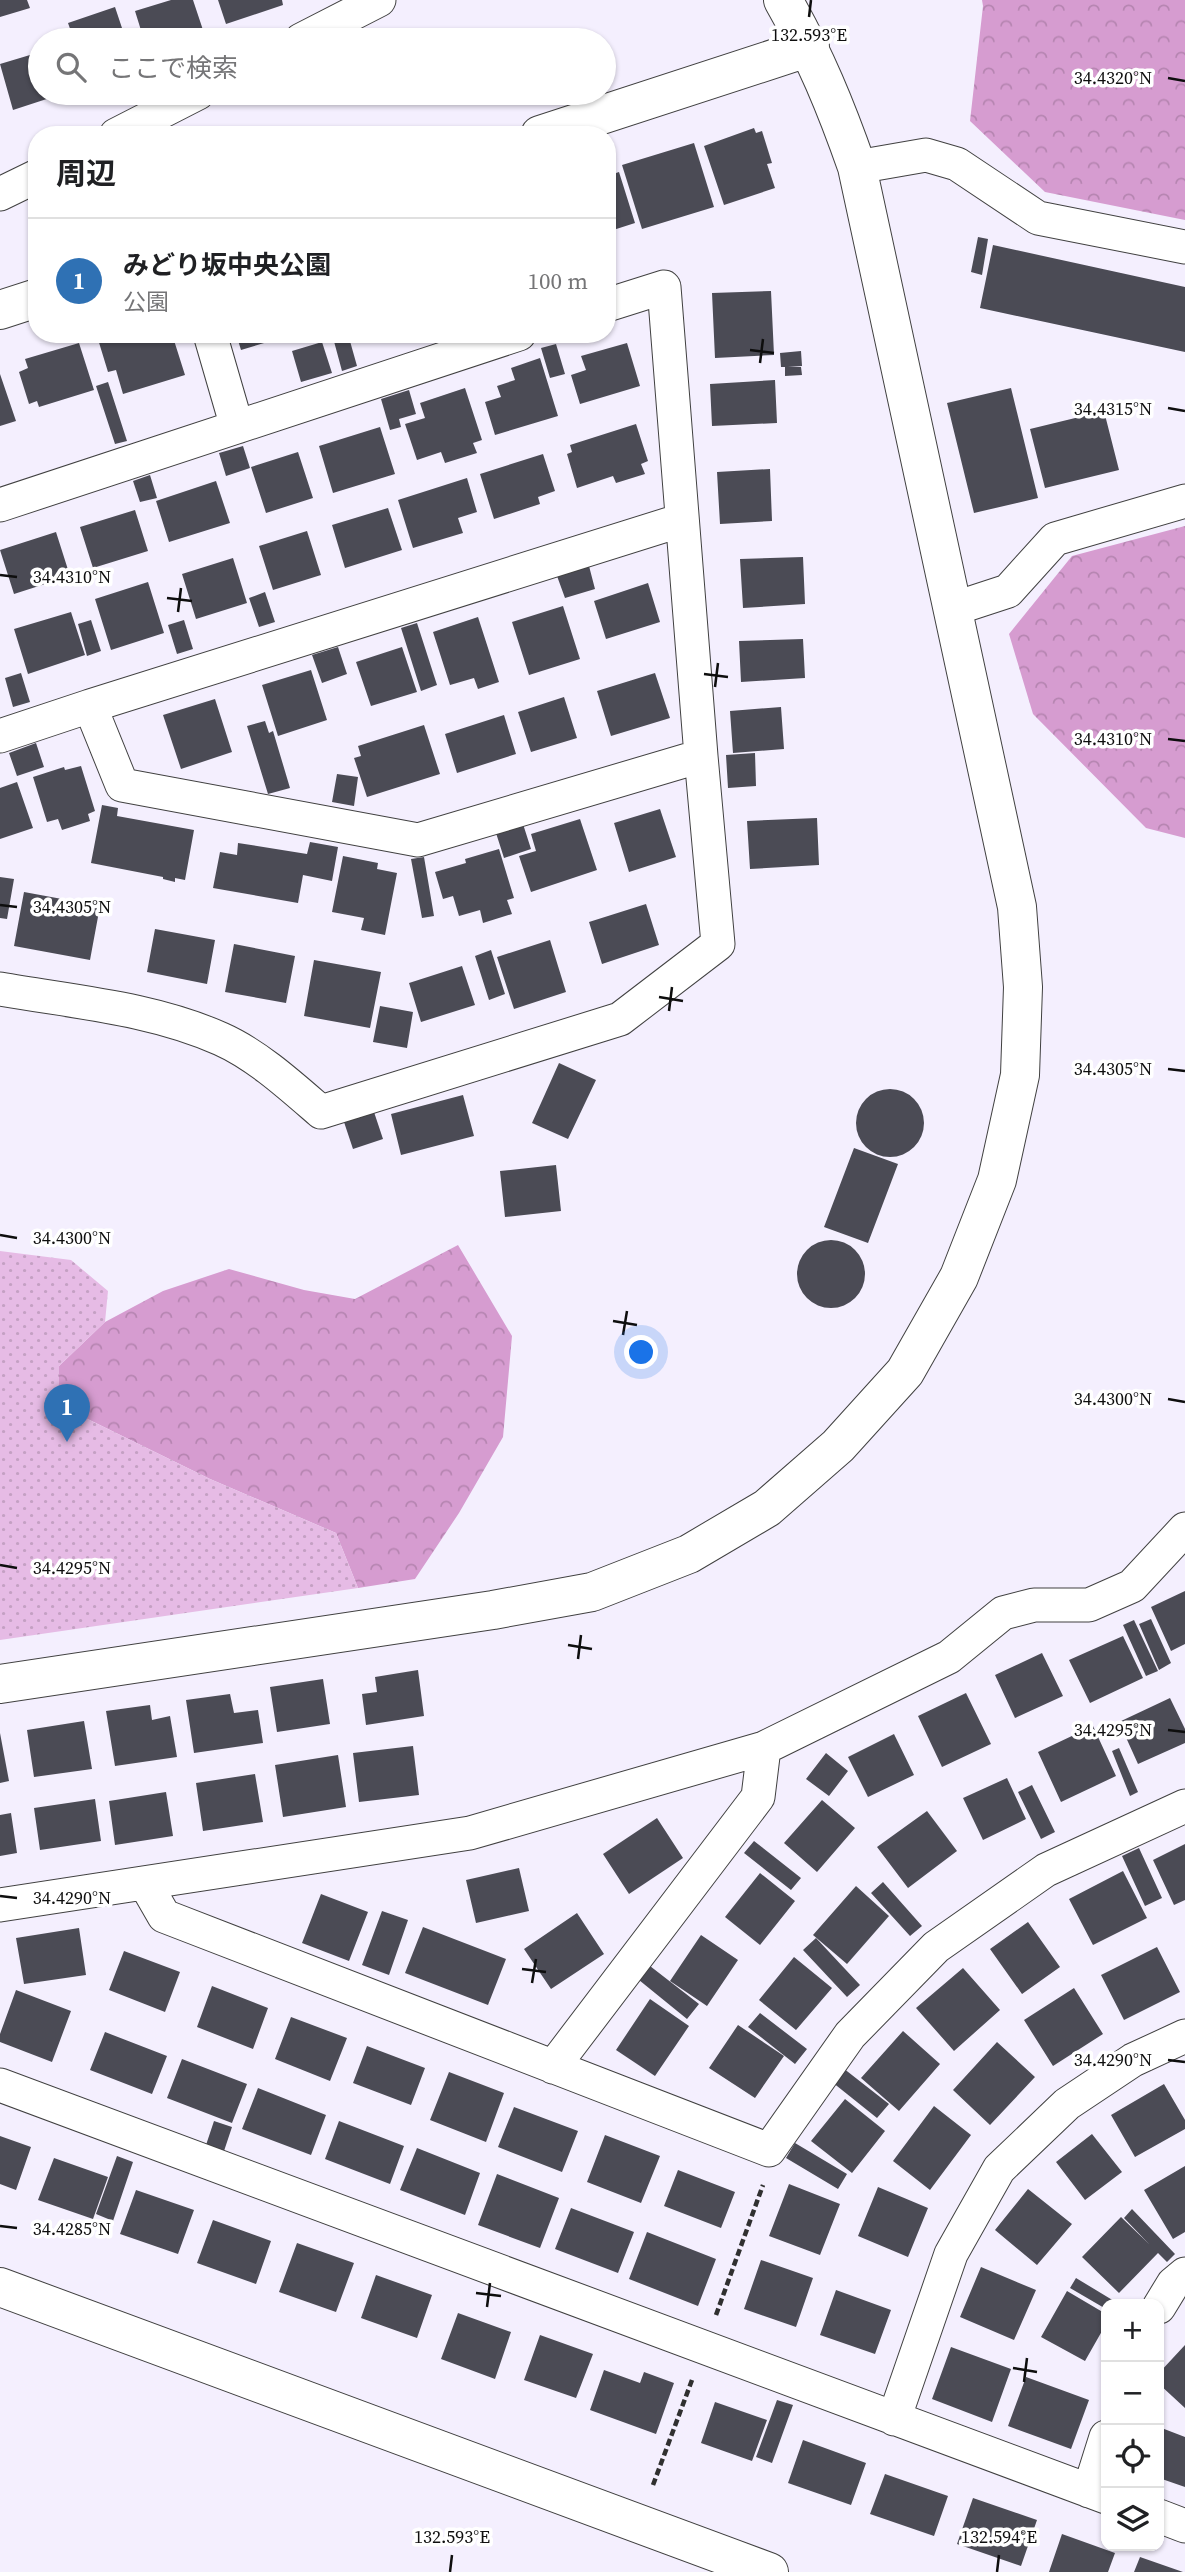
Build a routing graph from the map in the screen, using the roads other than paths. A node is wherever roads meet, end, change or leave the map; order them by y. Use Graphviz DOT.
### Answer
graph roads {
  1 [pos="379,0"];
  2 [pos="783,0"];
  3 [pos="324,28"];
  4 [pos="810,47"];
  5 [pos="175,105"];
  6 [pos="134,126"];
  7 [pos="568,126"];
  8 [pos="857,167"];
  9 [pos="28,180"];
  10 [pos="0,194"];
  11 [pos="1185,247"];
  12 [pos="28,301"];
  13 [pos="616,302"];
  14 [pos="0,310"];
  15 [pos="213,343"];
  16 [pos="492,343"];
  17 [pos="237,427"];
  18 [pos="1185,501"];
  19 [pos="0,505"];
  20 [pos="682,520"];
  21 [pos="953,609"];
  22 [pos="90,706"];
  23 [pos="0,736"];
  24 [pos="701,756"];
  25 [pos="0,989"];
  26 [pos="1185,1529"];
  27 [pos="0,1684"];
  28 [pos="764,1748"];
  29 [pos="1185,1807"];
  30 [pos="145,1883"];
  31 [pos="0,1905"];
  32 [pos="1185,2036"];
  33 [pos="553,2067"];
  34 [pos="0,2085"];
  35 [pos="1185,2274"];
  36 [pos="0,2287"];
  37 [pos="1164,2299"];
  38 [pos="894,2419"];
  39 [pos="1101,2473"];
  40 [pos="1098,2494"];
  41 [pos="1164,2518"];
  42 [pos="1185,2526"];
  43 [pos="769,2572"];
  1 -- 3 [label="street"];
  2 -- 4 [label="street"];
  4 -- 7 [label="street"];
  4 -- 8 [label="street"];
  5 -- 6 [label="street"];
  8 -- 11 [label="street"];
  8 -- 21 [label="street"];
  9 -- 10 [label="street"];
  12 -- 14 [label="street"];
  13 -- 20 [label="street"];
  15 -- 17 [label="street"];
  16 -- 17 [label="street"];
  17 -- 19 [label="street"];
  18 -- 21 [label="street"];
  20 -- 22 [label="street"];
  20 -- 24 [label="street"];
  21 -- 27 [label="street"];
  22 -- 23 [label="street"];
  22 -- 24 [label="street"];
  24 -- 25 [label="street"];
  26 -- 28 [label="street"];
  28 -- 30 [label="street"];
  28 -- 33 [label="street"];
  29 -- 33 [label="street"];
  30 -- 31 [label="street"];
  30 -- 33 [label="street"];
  32 -- 38 [label="street"];
  34 -- 38 [label="street"];
  35 -- 37 [label="street"];
  36 -- 43 [label="street"];
  38 -- 40 [label="street"];
  39 -- 40 [label="street"];
  41 -- 42 [label="street"];
}
